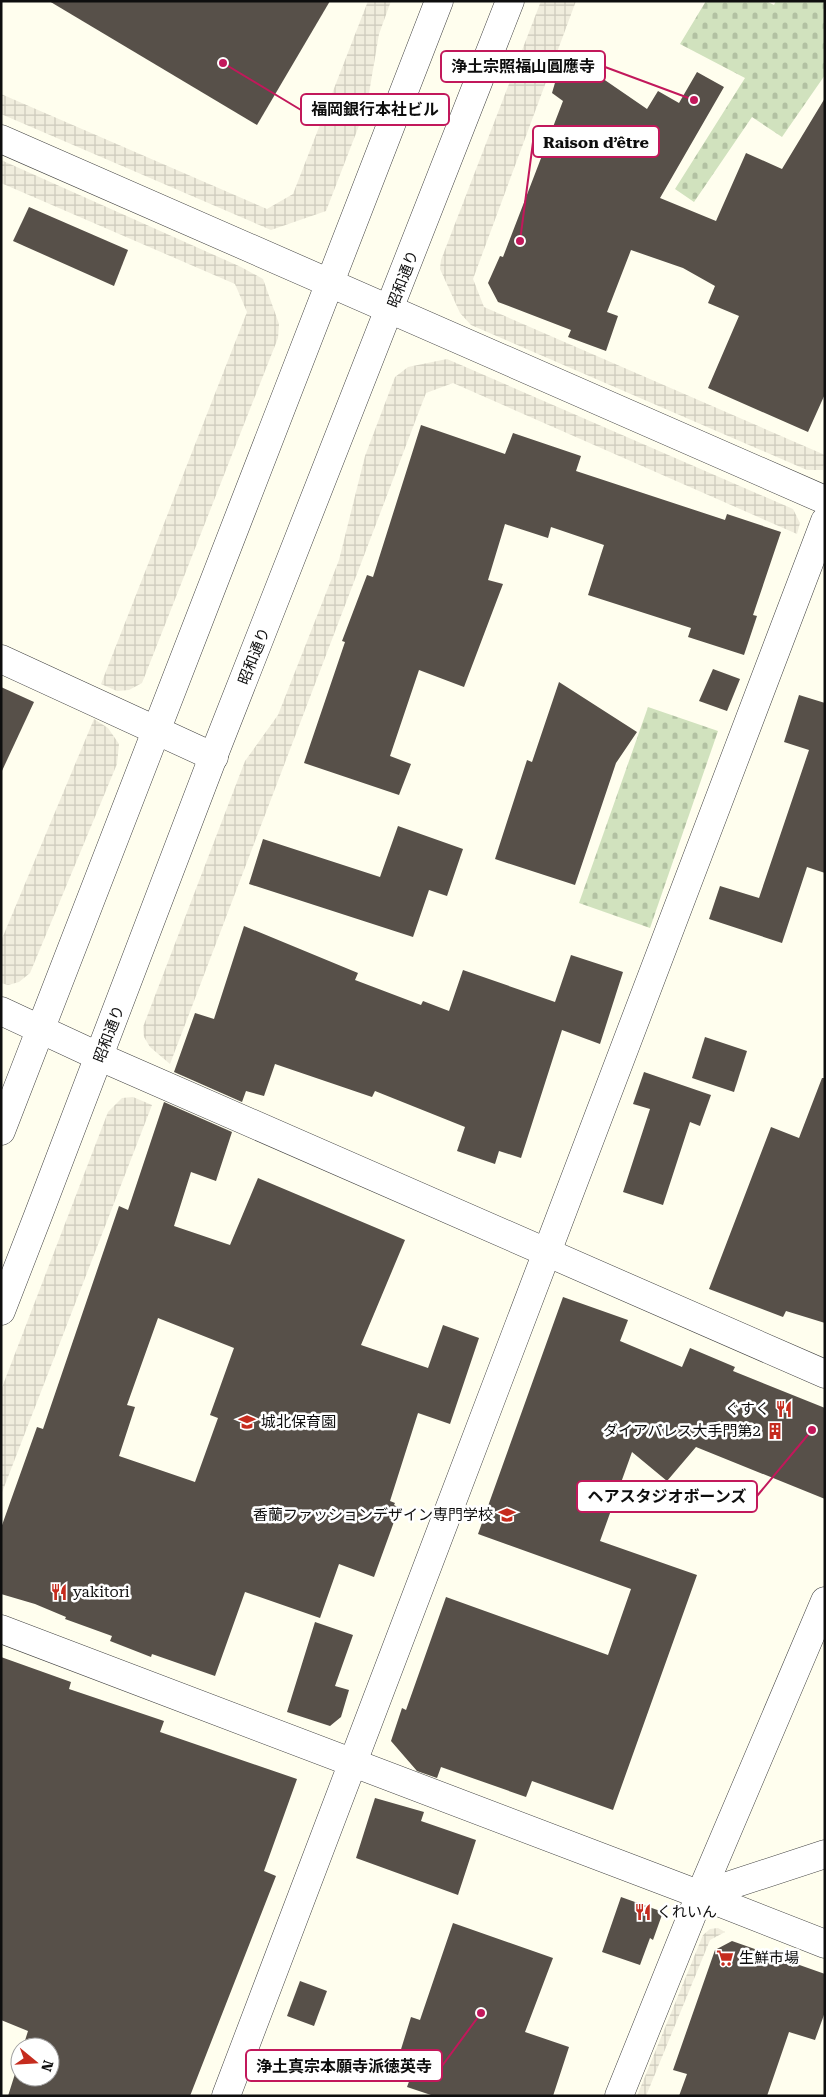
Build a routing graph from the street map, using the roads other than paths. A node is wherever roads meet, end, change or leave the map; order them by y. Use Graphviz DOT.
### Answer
graph roads {
  1 [pos="439,1"];
  2 [pos="510,1"];
  3 [pos="1,139"];
  4 [pos="329,284"];
  5 [pos="391,310"];
  6 [pos="825,500"];
  7 [pos="825,521"];
  8 [pos="1,659"];
  9 [pos="158,730"];
  10 [pos="214,756"];
  11 [pos="1,1011"];
  12 [pos="40,1029"];
  13 [pos="100,1057"];
  14 [pos="1,1131"];
  15 [pos="548,1252"];
  16 [pos="1,1311"];
  17 [pos="825,1374"];
  18 [pos="825,1600"];
  19 [pos="1,1629"];
  20 [pos="353,1764"];
  21 [pos="825,1854"];
  22 [pos="700,1895"];
  23 [pos="825,1944"];
  24 [pos="226,2096"];
  25 [pos="619,2096"];
  1 -- 4 [label="street"];
  2 -- 5 [label="street, 昭和通り"];
  3 -- 4 [label="street"];
  4 -- 5 [label="street"];
  4 -- 9 [label="street"];
  5 -- 6 [label="street"];
  5 -- 10 [label="street, 昭和通り"];
  7 -- 15 [label="street"];
  8 -- 9 [label="street"];
  9 -- 10 [label="street"];
  9 -- 12 [label="street"];
  10 -- 13 [label="street, 昭和通り"];
  11 -- 12 [label="street"];
  12 -- 13 [label="street"];
  12 -- 14 [label="street"];
  13 -- 15 [label="street"];
  13 -- 16 [label="street, 昭和通り"];
  15 -- 17 [label="street"];
  15 -- 20 [label="street"];
  18 -- 22 [label="street"];
  19 -- 20 [label="street"];
  20 -- 22 [label="street"];
  20 -- 24 [label="street"];
  21 -- 22 [label="street"];
  22 -- 23 [label="street"];
  22 -- 25 [label="street"];
}
